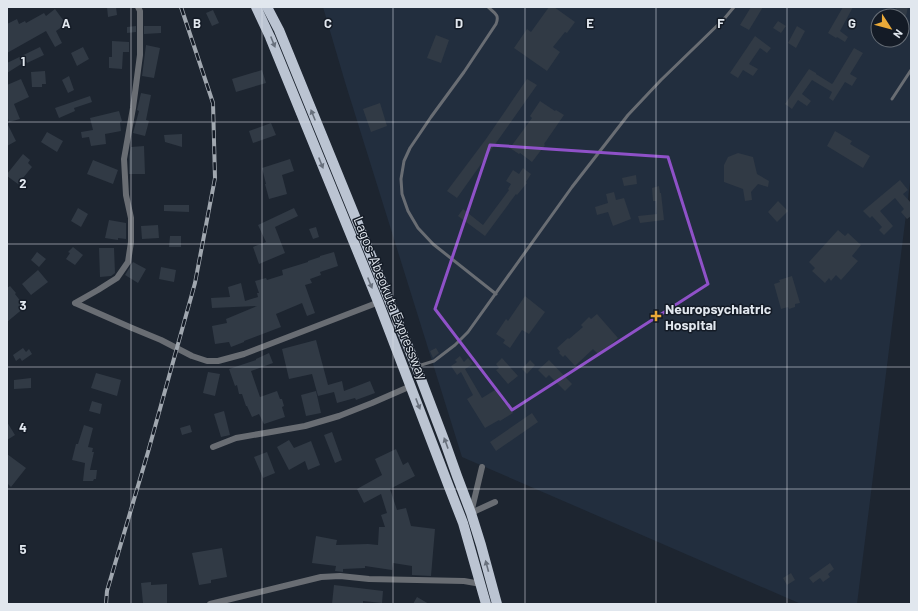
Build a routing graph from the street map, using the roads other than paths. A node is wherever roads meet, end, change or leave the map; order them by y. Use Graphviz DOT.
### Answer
graph roads {
  1 [pos="138,7"];
  2 [pos="256,7"];
  3 [pos="267,7"];
  4 [pos="488,7"];
  5 [pos="734,7"];
  6 [pos="911,70"];
  7 [pos="892,100"];
  8 [pos="496,294"];
  9 [pos="379,304"];
  10 [pos="416,366"];
  11 [pos="411,386"];
  12 [pos="213,447"];
  13 [pos="482,467"];
  14 [pos="495,502"];
  15 [pos="471,512"];
  16 [pos="481,584"];
  17 [pos="210,604"];
  18 [pos="486,604"];
  19 [pos="497,604"];
  1 -- 9 [label="street"];
  2 -- 9 [label="highway, Lagos-Abeokuta Expressway, one-way"];
  10 -- 3 [label="highway, Lagos-Abeokuta Expressway, one-way"];
  4 -- 8 [label="lane"];
  5 -- 8 [label="lane"];
  6 -- 7 [label="lane"];
  8 -- 10 [label="lane"];
  9 -- 11 [label="highway, Lagos-Abeokuta Expressway"];
  15 -- 10 [label="highway, Lagos-Abeokuta Expressway, one-way"];
  11 -- 12 [label="street"];
  11 -- 16 [label="highway, Lagos-Abeokuta Expressway, one-way"];
  13 -- 15 [label="street"];
  14 -- 15 [label="street"];
  19 -- 15 [label="highway, Lagos-Abeokuta Expressway, one-way"];
  16 -- 17 [label="street"];
  16 -- 18 [label="highway, Lagos-Abeokuta Expressway"];
}
